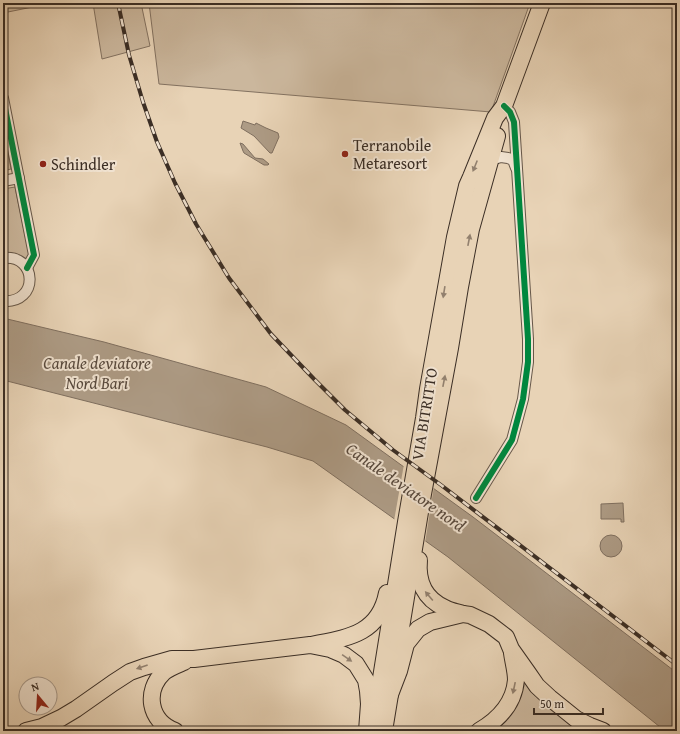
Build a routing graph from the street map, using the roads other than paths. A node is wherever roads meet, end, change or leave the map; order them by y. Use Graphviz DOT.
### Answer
graph roads {
  1 [pos="542,3"];
  2 [pos="3,98"];
  3 [pos="504,106"];
  4 [pos="489,165"];
  5 [pos="516,168"];
  6 [pos="19,178"];
  7 [pos="3,181"];
  8 [pos="3,258"];
  9 [pos="27,268"];
  10 [pos="3,301"];
  11 [pos="430,419"];
  12 [pos="476,498"];
  13 [pos="463,614"];
  14 [pos="396,618"];
  15 [pos="310,645"];
  16 [pos="511,649"];
  17 [pos="194,659"];
  18 [pos="389,697"];
  19 [pos="379,718"];
  20 [pos="26,731"];
  21 [pos="175,731"];
  22 [pos="367,731"];
  23 [pos="373,731"];
  24 [pos="479,731"];
  25 [pos="603,731"];
  1 -- 3 [label="main road, VIA BITRITTO"];
  2 -- 6 [label="street"];
  3 -- 4 [label="main road, VIA BITRITTO"];
  3 -- 5 [label="street"];
  3 -- 11 [label="main road, VIA BITRITTO, one-way"];
  4 -- 5 [label="street"];
  11 -- 4 [label="main road, VIA BITRITTO, one-way"];
  5 -- 12 [label="street"];
  6 -- 7 [label="street"];
  6 -- 9 [label="street"];
  8 -- 9 [label="street"];
  9 -- 10 [label="street"];
  13 -- 11 [label="main road, one-way"];
  11 -- 14 [label="main road, VIA BITRITTO"];
  11 -- 15 [label="main road"];
  13 -- 16 [label="main road"];
  13 -- 18 [label="main road"];
  14 -- 18 [label="main road, VIA BITRITTO"];
  14 -- 19 [label="main road, VIA BITRITTO"];
  15 -- 17 [label="main road"];
  15 -- 19 [label="main road, one-way"];
  16 -- 24 [label="main road, one-way"];
  16 -- 25 [label="main road"];
  17 -- 20 [label="main road, one-way"];
  17 -- 21 [label="main road"];
  18 -- 19 [label="main road, VIA BITRITTO"];
  19 -- 22 [label="main road"];
  19 -- 23 [label="main road, VIA BITRITTO"];
}
